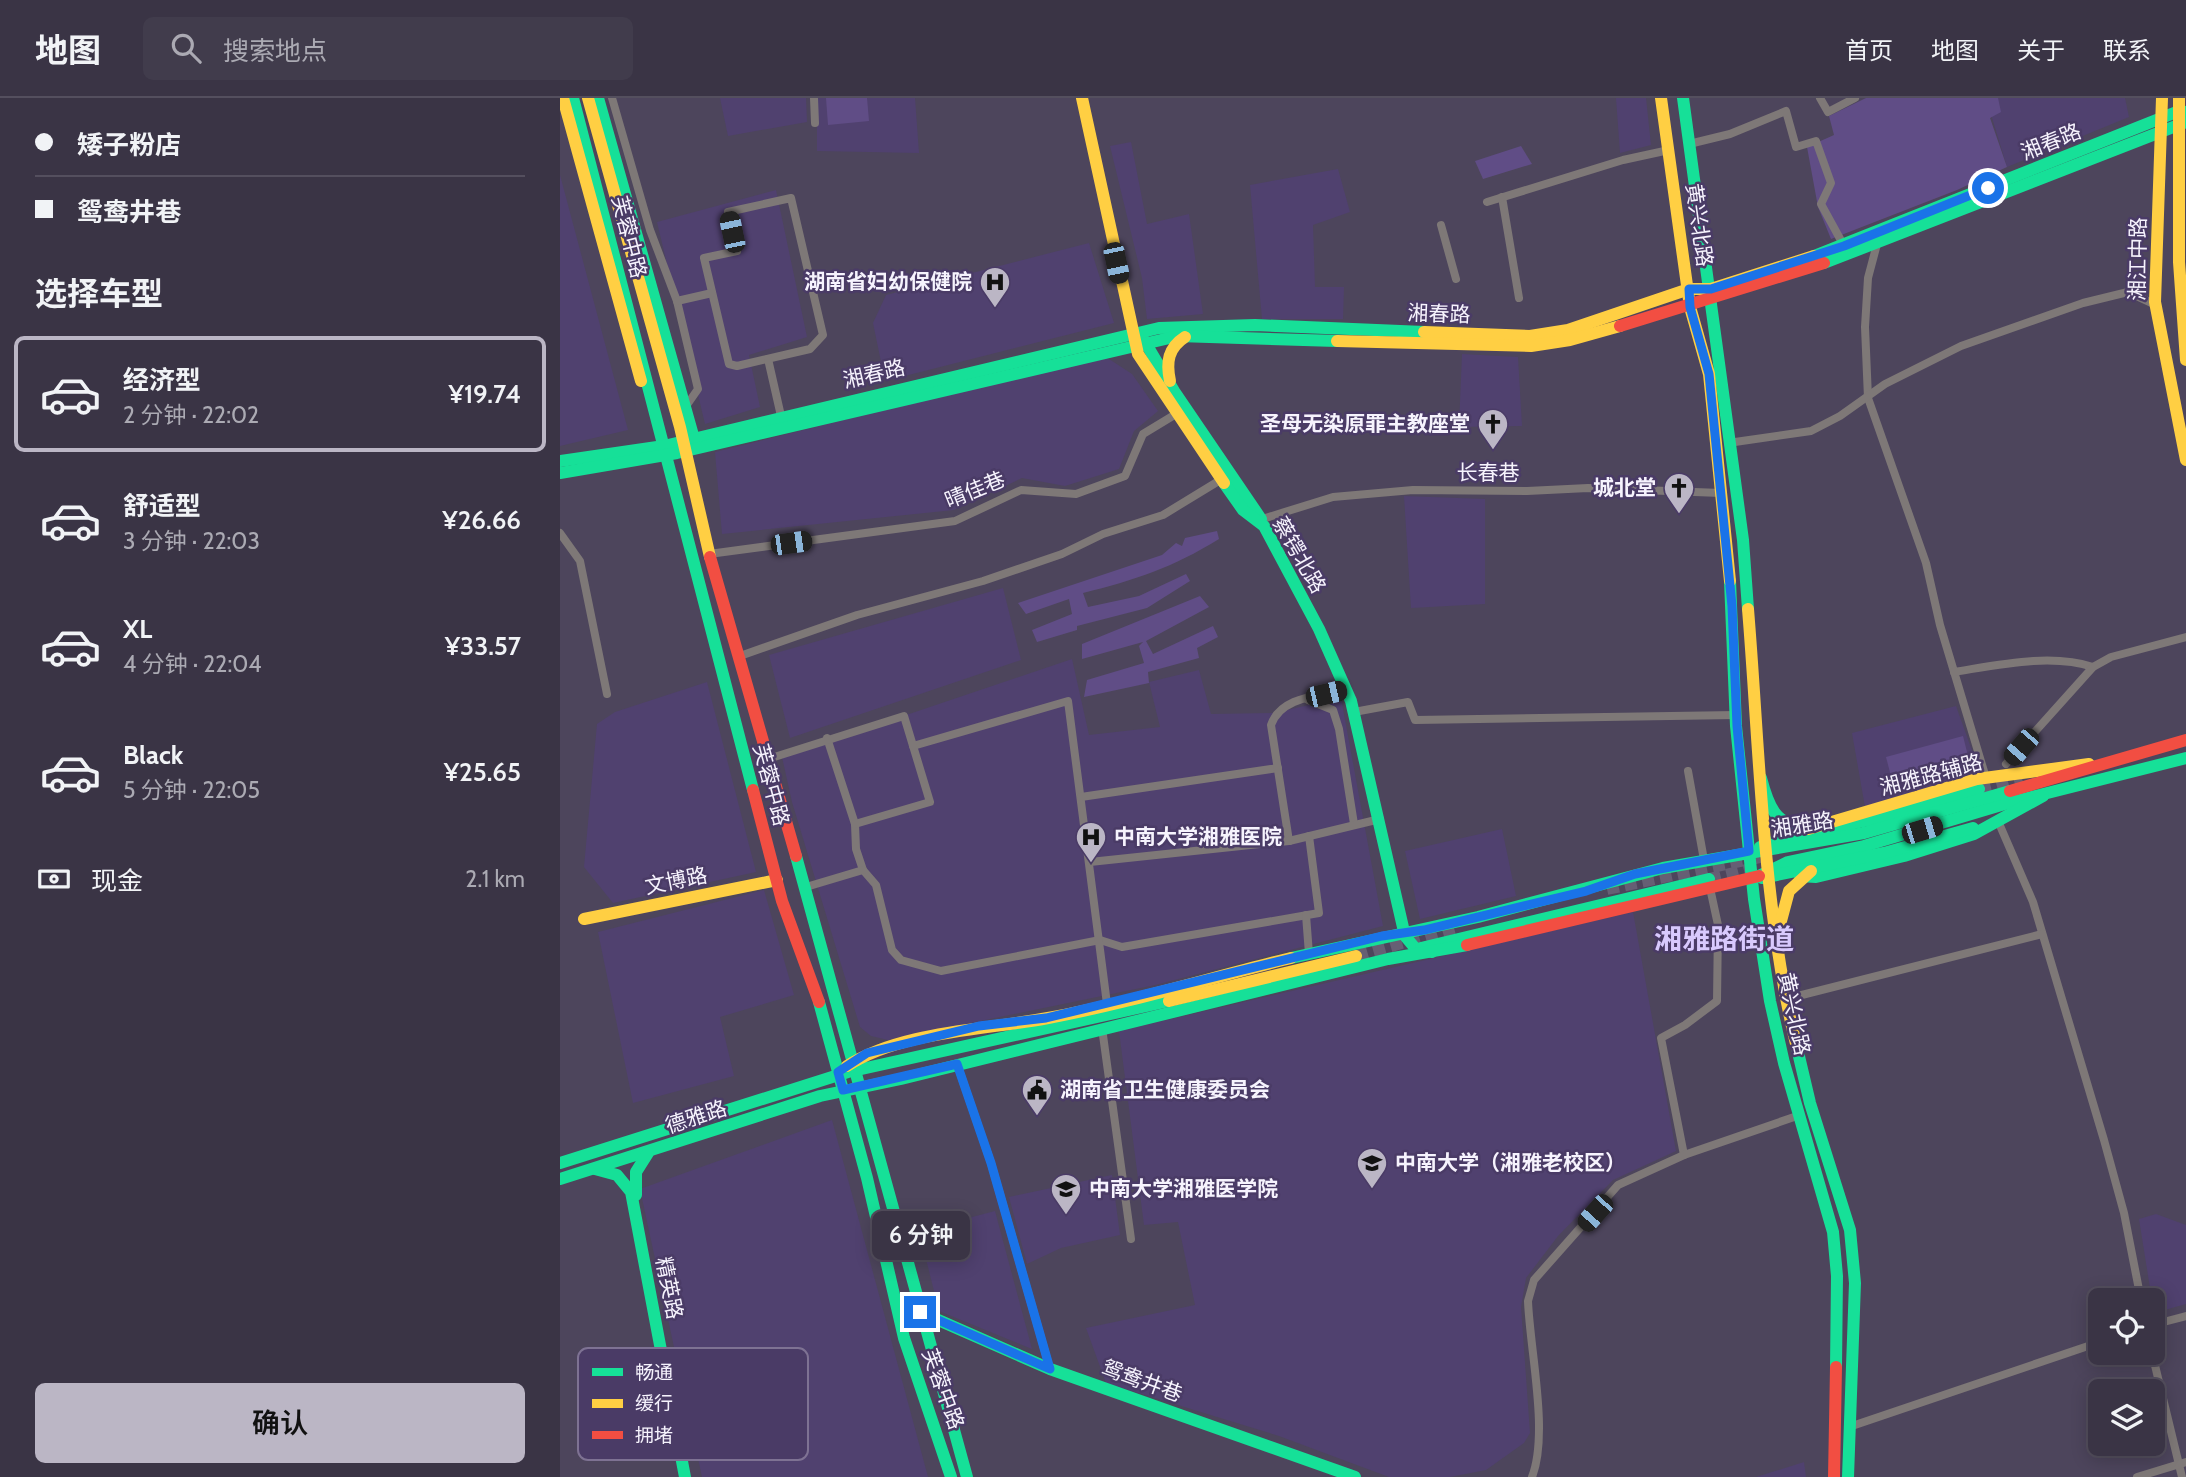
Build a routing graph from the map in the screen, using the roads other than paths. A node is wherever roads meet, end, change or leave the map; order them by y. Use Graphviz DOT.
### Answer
graph roads {
  1 [pos="563,98"];
  2 [pos="573,98"];
  3 [pos="588,98"];
  4 [pos="598,98"];
  5 [pos="612,98"];
  6 [pos="814,98"];
  7 [pos="1082,98"];
  8 [pos="1089,98"];
  9 [pos="1661,98"];
  10 [pos="1683,98"];
  11 [pos="1820,98"];
  12 [pos="1855,98"];
  13 [pos="2162,98"];
  14 [pos="2182,113"];
  15 [pos="815,124"];
  16 [pos="2161,125"];
  17 [pos="1689,144"];
  18 [pos="1669,150"];
  19 [pos="1502,197"];
  20 [pos="1487,202"];
  21 [pos="1441,225"];
  22 [pos="1877,244"];
  23 [pos="1844,246"];
  24 [pos="1455,279"];
  25 [pos="1689,289"];
  26 [pos="712,293"];
  27 [pos="1709,294"];
  28 [pos="1519,298"];
  29 [pos="677,301"];
  30 [pos="2155,305"];
  31 [pos="1690,307"];
  32 [pos="1130,312"];
  33 [pos="1159,328"];
  34 [pos="1191,335"];
  35 [pos="1138,338"];
  36 [pos="1100,341"];
  37 [pos="1091,355"];
  38 [pos="768,359"];
  39 [pos="2186,360"];
  40 [pos="1148,370"];
  41 [pos="1174,391"];
  42 [pos="1868,398"];
  43 [pos="684,409"];
  44 [pos="1176,414"];
  45 [pos="781,416"];
  46 [pos="686,439"];
  47 [pos="1728,443"];
  48 [pos="663,449"];
  49 [pos="2186,460"];
  50 [pos="560,461"];
  51 [pos="560,473"];
  52 [pos="1222,479"];
  53 [pos="1721,493"];
  54 [pos="1260,520"];
  55 [pos="560,533"];
  56 [pos="709,554"];
  57 [pos="2186,637"];
  58 [pos="740,656"];
  59 [pos="2093,667"];
  60 [pos="1954,672"];
  61 [pos="1347,689"];
  62 [pos="607,694"];
  63 [pos="1305,699"];
  64 [pos="1354,712"];
  65 [pos="1736,715"];
  66 [pos="827,738"];
  67 [pos="2186,740"];
  68 [pos="913,746"];
  69 [pos="2186,758"];
  70 [pos="768,759"];
  71 [pos="2093,763"];
  72 [pos="2006,764"];
  73 [pos="1279,768"];
  74 [pos="1688,771"];
  75 [pos="1761,778"];
  76 [pos="1983,783"];
  77 [pos="2046,794"];
  78 [pos="1082,797"];
  79 [pos="1381,820"];
  80 [pos="1998,821"];
  81 [pos="855,824"];
  82 [pos="1354,824"];
  83 [pos="1845,825"];
  84 [pos="1814,827"];
  85 [pos="1973,828"];
  86 [pos="1309,836"];
  87 [pos="1783,838"];
  88 [pos="1290,841"];
  89 [pos="1767,847"];
  90 [pos="1749,851"];
  91 [pos="1704,860"];
  92 [pos="1090,862"];
  93 [pos="1819,868"];
  94 [pos="863,870"];
  95 [pos="1769,874"];
  96 [pos="1786,875"];
  97 [pos="1804,876"];
  98 [pos="1752,879"];
  99 [pos="777,880"];
  100 [pos="1709,883"];
  101 [pos="806,887"];
  102 [pos="1306,915"];
  103 [pos="584,919"];
  104 [pos="1404,933"];
  105 [pos="2042,933"];
  106 [pos="1777,936"];
  107 [pos="1100,940"];
  108 [pos="1418,949"];
  109 [pos="1439,952"];
  110 [pos="1310,954"];
  111 [pos="1356,956"];
  112 [pos="1388,960"];
  113 [pos="1786,999"];
  114 [pos="1107,1004"];
  115 [pos="1102,1028"];
  116 [pos="957,1064"];
  117 [pos="855,1066"];
  118 [pos="838,1072"];
  119 [pos="860,1086"];
  120 [pos="843,1090"];
  121 [pos="1800,1115"];
  122 [pos="648,1153"];
  123 [pos="1684,1155"];
  124 [pos="560,1163"];
  125 [pos="595,1169"];
  126 [pos="560,1179"];
  127 [pos="1131,1238"];
  128 [pos="2138,1288"];
  129 [pos="920,1312"];
  130 [pos="2186,1316"];
  131 [pos="2165,1322"];
  132 [pos="2088,1346"];
  133 [pos="662,1348"];
  134 [pos="663,1348"];
  135 [pos="2155,1365"];
  136 [pos="1050,1369"];
  137 [pos="1849,1427"];
  138 [pos="2182,1463"];
  139 [pos="951,1477"];
  140 [pos="967,1477"];
  141 [pos="1355,1477"];
  142 [pos="1532,1477"];
  143 [pos="1834,1477"];
  144 [pos="1847,1477"];
  145 [pos="2137,1477"];
  146 [pos="2182,1477"];
  1 -- 48 [label="main road, 芙蓉中路"];
  2 -- 48 [label="main road, 芙蓉中路"];
  3 -- 46 [label="main road, 芙蓉中路"];
  4 -- 43 [label="main road"];
  5 -- 29 [label="street"];
  6 -- 15 [label="street"];
  7 -- 32 [label="main road, 蔡锷北路"];
  8 -- 32 [label="main road, 蔡锷北路"];
  9 -- 18 [label="main road, 黄兴北路"];
  10 -- 17 [label="main road, 黄兴北路"];
  11 -- 12 [label="street"];
  13 -- 16 [label="main road, 湘江中路"];
  14 -- 16 [label="main road, 湘春路"];
  14 -- 39 [label="main road, 湘江中路"];
  16 -- 22 [label="main road, 湘春路"];
  16 -- 23 [label="main road, 湘春路"];
  16 -- 30 [label="main road, 湘江中路"];
  17 -- 23 [label="street"];
  17 -- 27 [label="main road, 黄兴北路"];
  18 -- 19 [label="street"];
  18 -- 25 [label="main road, 黄兴北路"];
  19 -- 20 [label="street"];
  19 -- 28 [label="street"];
  21 -- 24 [label="street"];
  22 -- 27 [label="main road, 湘春路"];
  22 -- 42 [label="street"];
  23 -- 27 [label="main road, 湘春路"];
  25 -- 27 [label="main road, 湘春路"];
  25 -- 31 [label="main road, 黄兴北路"];
  25 -- 33 [label="main road, 湘春路"];
  26 -- 29 [label="street"];
  26 -- 38 [label="street"];
  26 -- 38 [label="street"];
  27 -- 31 [label="main road, 湘春路"];
  27 -- 47 [label="main road, 黄兴北路"];
  29 -- 43 [label="street"];
  30 -- 42 [label="street"];
  30 -- 49 [label="main road, 湘江中路"];
  31 -- 34 [label="main road, 湘春路"];
  31 -- 53 [label="main road, 黄兴北路"];
  32 -- 33 [label="main road"];
  32 -- 35 [label="main road, 蔡锷北路"];
  32 -- 36 [label="main road"];
  33 -- 35 [label="main road, 湘春路"];
  34 -- 35 [label="main road, 湘春路"];
  34 -- 41 [label="main road"];
  35 -- 36 [label="main road, 湘春路"];
  35 -- 37 [label="main road, 湘春路"];
  35 -- 40 [label="main road, 蔡锷北路"];
  35 -- 41 [label="main road, 蔡锷北路"];
  36 -- 45 [label="main road, 湘春路"];
  37 -- 40 [label="main road"];
  37 -- 46 [label="main road, 湘春路"];
  38 -- 45 [label="street"];
  40 -- 44 [label="main road, 蔡锷北路"];
  41 -- 54 [label="main road, 蔡锷北路"];
  42 -- 47 [label="street"];
  42 -- 60 [label="street"];
  43 -- 46 [label="main road"];
  44 -- 52 [label="main road, 蔡锷北路"];
  44 -- 56 [label="street, 晴佳巷"];
  45 -- 46 [label="main road, 湘春路"];
  46 -- 48 [label="main road, 湘春路"];
  46 -- 56 [label="main road, 芙蓉中路"];
  47 -- 75 [label="main road, 黄兴北路"];
  48 -- 50 [label="main road"];
  48 -- 51 [label="main road"];
  48 -- 99 [label="main road, 芙蓉中路"];
  52 -- 54 [label="main road, 蔡锷北路"];
  52 -- 58 [label="street"];
  53 -- 54 [label="street, 长春巷"];
  53 -- 65 [label="main road, 黄兴北路"];
  54 -- 61 [label="main road, 蔡锷北路"];
  55 -- 62 [label="street"];
  56 -- 58 [label="main road, 芙蓉中路"];
  57 -- 59 [label="street"];
  58 -- 70 [label="main road, 芙蓉中路"];
  59 -- 60 [label="street"];
  59 -- 72 [label="street"];
  60 -- 76 [label="street"];
  61 -- 63 [label="street"];
  61 -- 64 [label="main road, 蔡锷北路"];
  63 -- 73 [label="street"];
  63 -- 82 [label="street"];
  64 -- 65 [label="street"];
  64 -- 79 [label="main road, 蔡锷北路"];
  65 -- 90 [label="main road, 黄兴北路"];
  66 -- 68 [label="street"];
  66 -- 70 [label="street"];
  66 -- 81 [label="street"];
  67 -- 71 [label="main road, 湘雅路"];
  68 -- 78 [label="street"];
  68 -- 81 [label="street"];
  69 -- 77 [label="main road, 湘雅路"];
  70 -- 101 [label="main road, 芙蓉中路"];
  71 -- 76 [label="main road, 湘雅路辅路"];
  71 -- 89 [label="main road, 湘雅路"];
  73 -- 78 [label="street"];
  73 -- 88 [label="street"];
  74 -- 91 [label="street"];
  75 -- 84 [label="main road"];
  75 -- 89 [label="main road, 黄兴北路"];
  76 -- 83 [label="main road"];
  76 -- 84 [label="main road, 湘雅路辅路"];
  77 -- 80 [label="main road"];
  77 -- 95 [label="main road, 湘雅路"];
  78 -- 92 [label="street"];
  79 -- 82 [label="street"];
  79 -- 104 [label="main road, 蔡锷北路"];
  80 -- 97 [label="main road"];
  80 -- 105 [label="street"];
  81 -- 94 [label="street"];
  82 -- 86 [label="street"];
  83 -- 84 [label="main road"];
  83 -- 87 [label="main road"];
  84 -- 87 [label="main road, 湘雅路辅路"];
  85 -- 93 [label="main road"];
  86 -- 88 [label="street"];
  86 -- 102 [label="street"];
  87 -- 89 [label="main road"];
  88 -- 92 [label="street"];
  89 -- 90 [label="main road, 湘雅路"];
  89 -- 95 [label="main road, 黄兴北路"];
  90 -- 91 [label="main road, 湘雅路"];
  90 -- 98 [label="main road, 黄兴北路"];
  91 -- 104 [label="main road, 湘雅路"];
  92 -- 107 [label="street"];
  93 -- 96 [label="main road"];
  93 -- 97 [label="main road"];
  94 -- 101 [label="street"];
  94 -- 107 [label="street"];
  95 -- 96 [label="main road"];
  95 -- 98 [label="main road, 湘雅路"];
  95 -- 106 [label="main road, 黄兴北路"];
  96 -- 97 [label="main road"];
  97 -- 106 [label="main road"];
  98 -- 100 [label="main road, 湘雅路"];
  98 -- 121 [label="main road, 黄兴北路"];
  99 -- 103 [label="main road, 文博路"];
  99 -- 118 [label="main road, 芙蓉中路"];
  100 -- 108 [label="main road, 湘雅路"];
  100 -- 109 [label="main road, 湘雅路"];
  100 -- 123 [label="street"];
  101 -- 117 [label="main road, 芙蓉中路"];
  102 -- 107 [label="street"];
  102 -- 110 [label="street"];
  104 -- 108 [label="main road, 蔡锷北路"];
  104 -- 110 [label="main road, 湘雅路"];
  105 -- 113 [label="street"];
  105 -- 128 [label="street"];
  106 -- 113 [label="main road, 黄兴北路"];
  107 -- 114 [label="street"];
  108 -- 109 [label="main road"];
  108 -- 112 [label="main road, 湘雅路"];
  109 -- 112 [label="main road, 湘雅路"];
  110 -- 114 [label="main road, 湘雅路"];
  111 -- 117 [label="main road, 湘雅路"];
  112 -- 115 [label="main road, 湘雅路"];
  113 -- 137 [label="main road, 黄兴北路"];
  114 -- 117 [label="main road, 湘雅路"];
  115 -- 116 [label="main road, 湘雅路"];
  115 -- 127 [label="street"];
  116 -- 119 [label="main road, 湘雅路"];
  116 -- 136 [label="street"];
  117 -- 118 [label="main road, 湘雅路"];
  117 -- 119 [label="main road, 芙蓉中路"];
  118 -- 120 [label="main road, 芙蓉中路"];
  118 -- 124 [label="main road, 德雅路"];
  119 -- 120 [label="main road, 湘雅路"];
  119 -- 129 [label="main road, 芙蓉中路"];
  120 -- 122 [label="main road, 德雅路"];
  120 -- 139 [label="main road, 芙蓉中路"];
  121 -- 123 [label="street"];
  121 -- 143 [label="main road, 黄兴北路"];
  122 -- 125 [label="main road, 德雅路"];
  122 -- 134 [label="main road, 精英路"];
  123 -- 142 [label="street"];
  125 -- 126 [label="main road, 德雅路"];
  125 -- 133 [label="main road, 精英路"];
  129 -- 136 [label="main road, 鸳鸯井巷"];
  129 -- 140 [label="main road, 芙蓉中路"];
  130 -- 131 [label="street"];
  132 -- 137 [label="street"];
  135 -- 138 [label="street"];
  136 -- 141 [label="main road, 鸳鸯井巷"];
  137 -- 144 [label="main road, 黄兴北路"];
  138 -- 145 [label="street"];
  138 -- 146 [label="street"];
}
